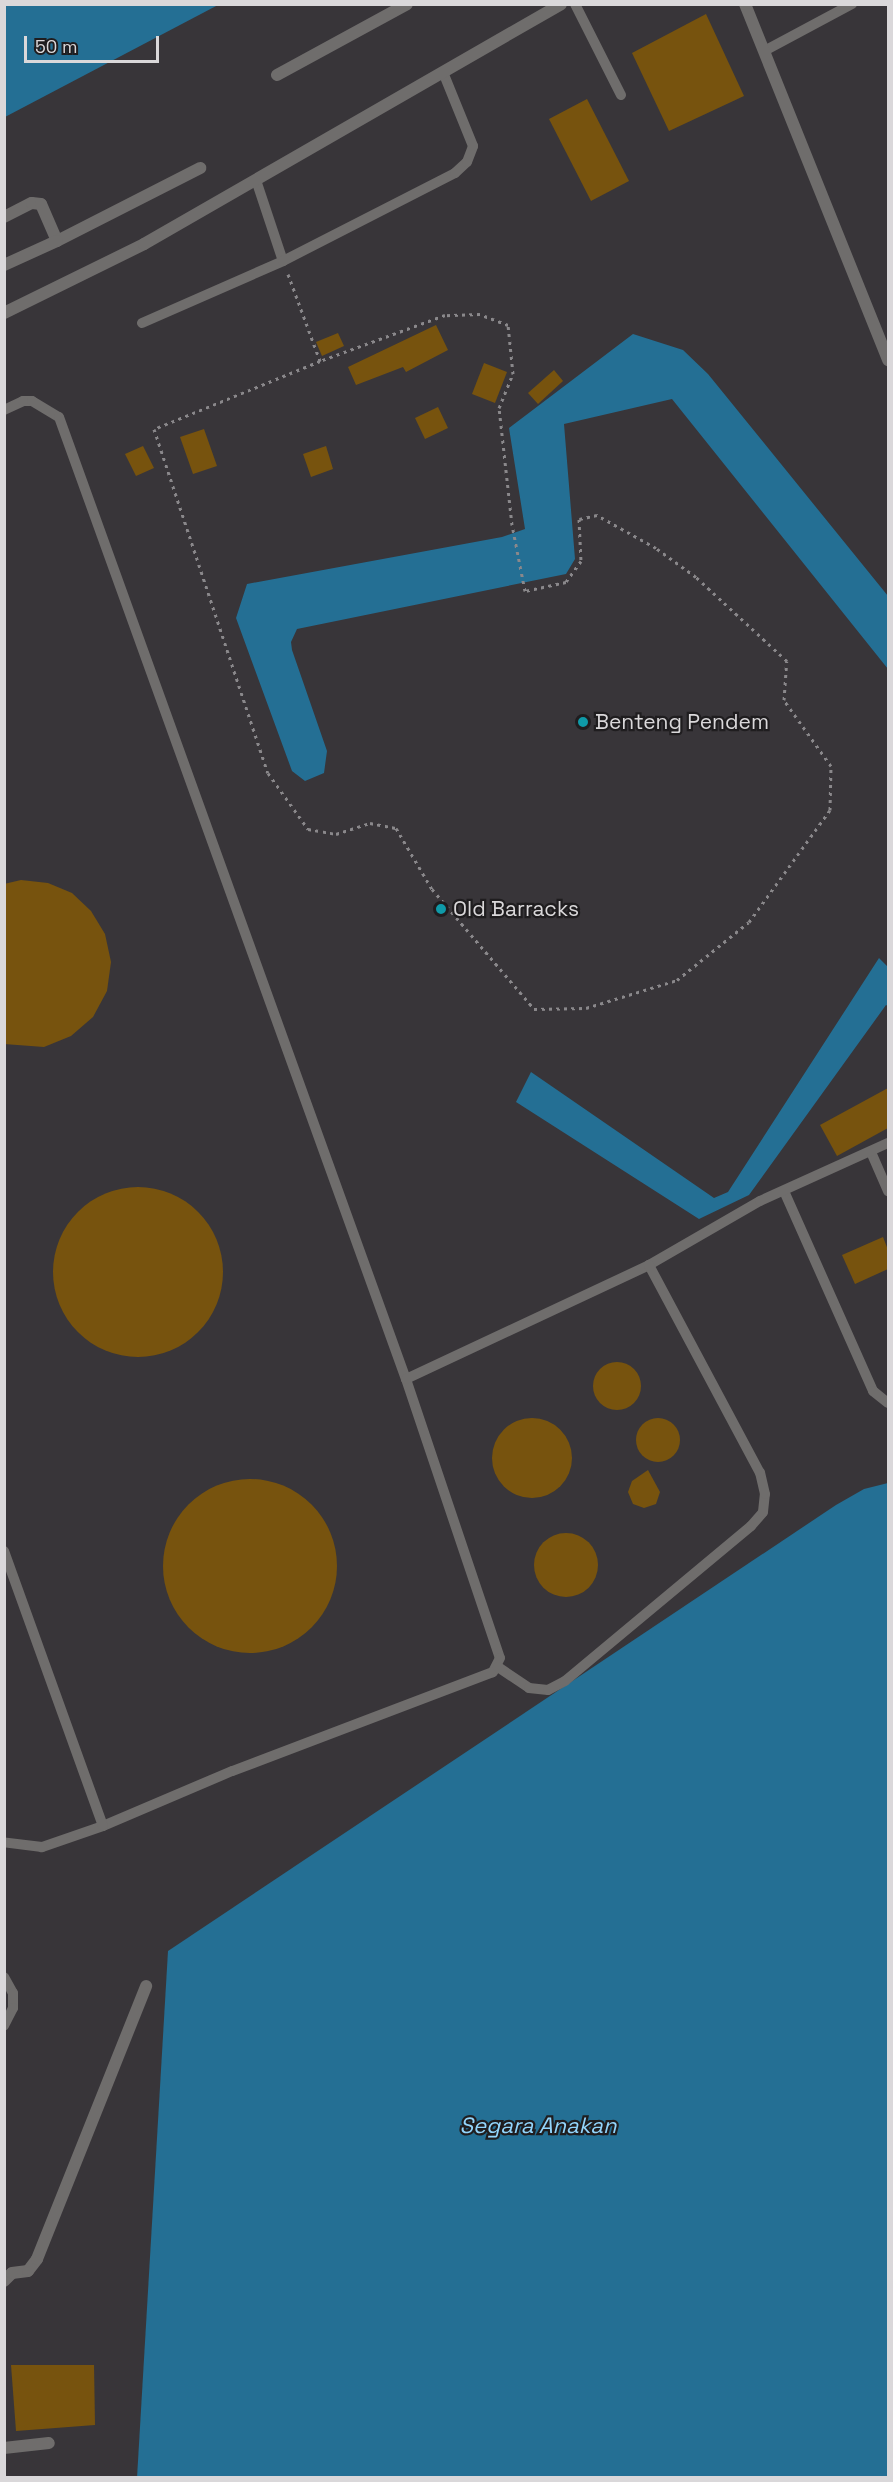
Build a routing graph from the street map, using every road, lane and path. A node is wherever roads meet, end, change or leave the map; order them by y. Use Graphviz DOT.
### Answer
graph roads {
  1 [pos="407,4"];
  2 [pos="561,4"];
  3 [pos="575,4"];
  4 [pos="745,4"];
  5 [pos="852,4"];
  6 [pos="764,51"];
  7 [pos="443,72"];
  8 [pos="278,75"];
  9 [pos="621,95"];
  10 [pos="200,168"];
  11 [pos="256,180"];
  12 [pos="4,217"];
  13 [pos="57,241"];
  14 [pos="283,261"];
  15 [pos="4,265"];
  16 [pos="6,308"];
  17 [pos="142,323"];
  18 [pos="888,360"];
  19 [pos="320,362"];
  20 [pos="4,410"];
  21 [pos="888,1143"];
  22 [pos="871,1152"];
  23 [pos="784,1191"];
  24 [pos="888,1191"];
  25 [pos="649,1265"];
  26 [pos="406,1379"];
  27 [pos="888,1403"];
  28 [pos="4,1551"];
  29 [pos="498,1667"];
  30 [pos="103,1826"];
  31 [pos="4,1842"];
  32 [pos="4,1977"];
  33 [pos="146,1986"];
  34 [pos="4,2026"];
  35 [pos="4,2282"];
  36 [pos="49,2444"];
  37 [pos="4,2448"];
  1 -- 8 [label="street"];
  2 -- 7 [label="street"];
  3 -- 9 [label="lane"];
  4 -- 6 [label="street"];
  5 -- 6 [label="lane"];
  6 -- 18 [label="street"];
  7 -- 11 [label="street"];
  7 -- 14 [label="lane"];
  10 -- 13 [label="street"];
  11 -- 14 [label="lane"];
  11 -- 16 [label="street"];
  12 -- 13 [label="street"];
  13 -- 15 [label="street"];
  14 -- 17 [label="lane"];
  14 -- 19 [label="path"];
  19 -- 19 [label="path"];
  20 -- 26 [label="lane"];
  21 -- 22 [label="lane"];
  22 -- 23 [label="lane"];
  22 -- 24 [label="lane"];
  23 -- 25 [label="lane"];
  23 -- 27 [label="lane"];
  25 -- 26 [label="lane"];
  25 -- 29 [label="lane"];
  26 -- 29 [label="lane"];
  28 -- 30 [label="lane"];
  29 -- 30 [label="lane"];
  30 -- 31 [label="lane"];
  32 -- 34 [label="lane"];
  33 -- 35 [label="street"];
  36 -- 37 [label="street"];
}
